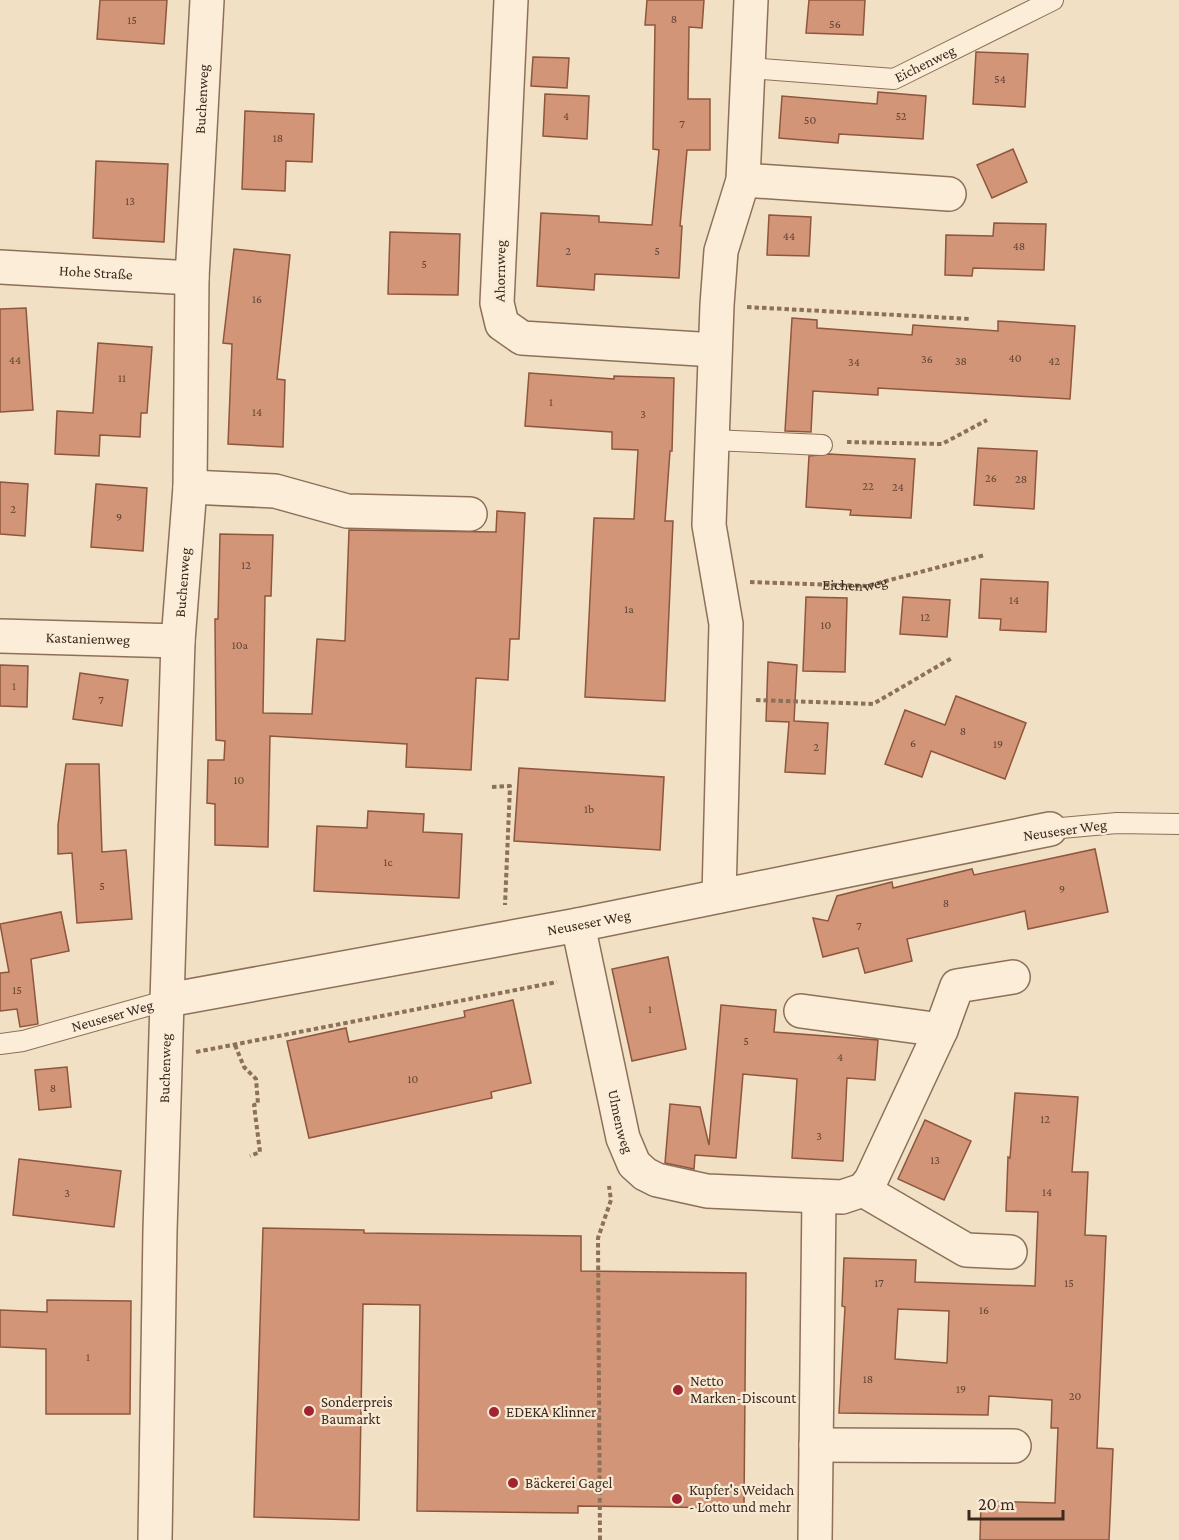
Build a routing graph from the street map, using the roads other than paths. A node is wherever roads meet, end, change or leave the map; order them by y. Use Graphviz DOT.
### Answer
graph roads {
  1 [pos="207,0"];
  2 [pos="511,0"];
  3 [pos="751,0"];
  4 [pos="1053,0"];
  5 [pos="749,68"];
  6 [pos="743,180"];
  7 [pos="949,194"];
  8 [pos="0,267"];
  9 [pos="192,278"];
  10 [pos="715,350"];
  11 [pos="712,440"];
  12 [pos="822,445"];
  13 [pos="190,487"];
  14 [pos="470,514"];
  15 [pos="0,636"];
  16 [pos="178,641"];
  17 [pos="1179,824"];
  18 [pos="1050,830"];
  19 [pos="719,896"];
  20 [pos="578,925"];
  21 [pos="1013,977"];
  22 [pos="168,1000"];
  23 [pos="801,1011"];
  24 [pos="941,1030"];
  25 [pos="0,1044"];
  26 [pos="863,1190"];
  27 [pos="819,1196"];
  28 [pos="1010,1252"];
  29 [pos="816,1445"];
  30 [pos="1014,1446"];
  31 [pos="154,1540"];
  32 [pos="815,1540"];
  1 -- 9 [label="street, Buchenweg"];
  2 -- 10 [label="street, Ahornweg"];
  3 -- 5 [label="street"];
  4 -- 5 [label="lane, Eichenweg"];
  5 -- 6 [label="street"];
  6 -- 7 [label="street"];
  6 -- 10 [label="street"];
  8 -- 9 [label="street, Hohe Straße"];
  9 -- 13 [label="street, Buchenweg"];
  10 -- 11 [label="street"];
  11 -- 12 [label="lane"];
  11 -- 19 [label="street"];
  13 -- 14 [label="street"];
  13 -- 16 [label="street, Buchenweg"];
  15 -- 16 [label="street, Kastanienweg"];
  16 -- 22 [label="street, Buchenweg"];
  17 -- 18 [label="lane, Neuseser Weg"];
  18 -- 19 [label="street, Neuseser Weg"];
  19 -- 20 [label="street, Neuseser Weg"];
  20 -- 22 [label="street, Neuseser Weg"];
  20 -- 27 [label="street, Ulmenweg"];
  21 -- 24 [label="street"];
  22 -- 25 [label="lane, Neuseser Weg"];
  22 -- 31 [label="street, Buchenweg"];
  23 -- 24 [label="street"];
  24 -- 26 [label="street"];
  26 -- 27 [label="street, Ulmenweg"];
  26 -- 28 [label="street"];
  27 -- 29 [label="street"];
  29 -- 30 [label="street"];
  29 -- 32 [label="street"];
}
